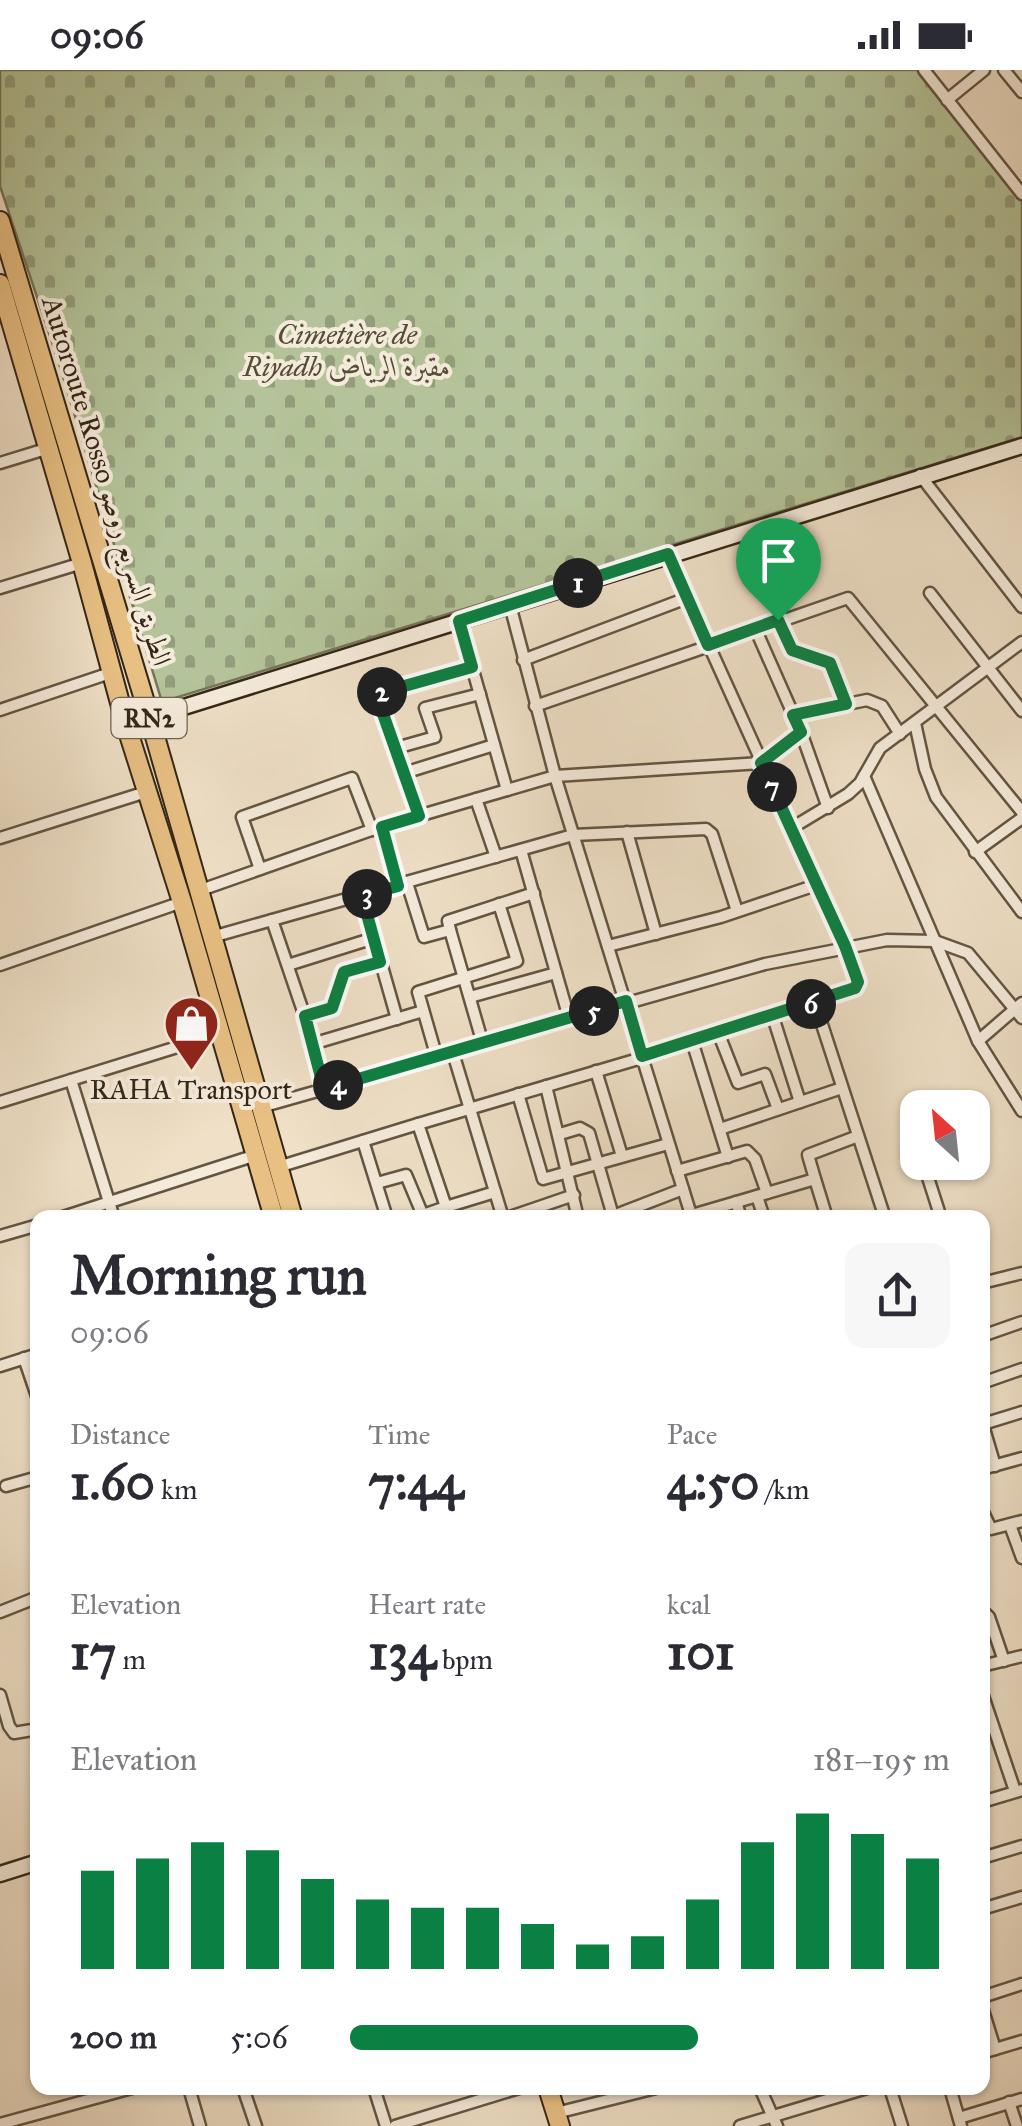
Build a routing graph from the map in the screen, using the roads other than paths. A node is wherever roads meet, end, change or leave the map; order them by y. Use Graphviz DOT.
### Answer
graph roads {
  1 [pos="924,70"];
  2 [pos="984,70"];
  3 [pos="1004,70"];
  4 [pos="1022,92"];
  5 [pos="947,100"];
  6 [pos="1022,194"];
  7 [pos="0,221"];
  8 [pos="0,284"];
  9 [pos="1022,446"];
  10 [pos="49,448"];
  11 [pos="0,464"];
  12 [pos="920,475"];
  13 [pos="668,554"];
  14 [pos="82,563"];
  15 [pos="0,588"];
  16 [pos="930,593"];
  17 [pos="687,598"];
  18 [pos="510,605"];
  19 [pos="1022,608"];
  20 [pos="778,620"];
  21 [pos="459,621"];
  22 [pos="756,628"];
  23 [pos="1022,642"];
  24 [pos="708,645"];
  25 [pos="523,660"];
  26 [pos="472,667"];
  27 [pos="988,669"];
  28 [pos="113,672"];
  29 [pos="480,694"];
  30 [pos="846,704"];
  31 [pos="535,706"];
  32 [pos="937,707"];
  33 [pos="0,710"];
  34 [pos="1022,711"];
  35 [pos="793,715"];
  36 [pos="150,719"];
  37 [pos="915,722"];
  38 [pos="126,725"];
  39 [pos="801,732"];
  40 [pos="900,734"];
  41 [pos="494,745"];
  42 [pos="396,748"];
  43 [pos="761,763"];
  44 [pos="404,773"];
  45 [pos="555,776"];
  46 [pos="864,776"];
  47 [pos="507,790"];
  48 [pos="146,792"];
  49 [pos="476,799"];
  50 [pos="828,808"];
  51 [pos="1022,815"];
  52 [pos="419,816"];
  53 [pos="377,828"];
  54 [pos="790,829"];
  55 [pos="627,832"];
  56 [pos="573,835"];
  57 [pos="0,838"];
  58 [pos="521,850"];
  59 [pos="975,852"];
  60 [pos="496,857"];
  61 [pos="260,869"];
  62 [pos="402,885"];
  63 [pos="816,886"];
  64 [pos="534,893"];
  65 [pos="190,896"];
  66 [pos="362,896"];
  67 [pos="499,904"];
  68 [pos="737,911"];
  69 [pos="1022,912"];
  70 [pos="272,920"];
  71 [pos="450,930"];
  72 [pos="656,934"];
  73 [pos="212,937"];
  74 [pos="374,938"];
  75 [pos="936,941"];
  76 [pos="608,946"];
  77 [pos="845,946"];
  78 [pos="380,962"];
  79 [pos="0,964"];
  80 [pos="288,965"];
  81 [pos="556,974"];
  82 [pos="464,978"];
  83 [pos="470,997"];
  84 [pos="626,1001"];
  85 [pos="815,1003"];
  86 [pos="1020,1010"];
  87 [pos="423,1011"];
  88 [pos="305,1016"];
  89 [pos="773,1017"];
  90 [pos="569,1018"];
  91 [pos="397,1019"];
  92 [pos="718,1032"];
  93 [pos="219,1034"];
  94 [pos="692,1041"];
  95 [pos="978,1041"];
  96 [pos="312,1044"];
  97 [pos="484,1044"];
  98 [pos="453,1053"];
  99 [pos="642,1056"];
  100 [pos="437,1058"];
  101 [pos="596,1071"];
  102 [pos="71,1080"];
  103 [pos="546,1086"];
  104 [pos="842,1088"];
  105 [pos="324,1089"];
  106 [pos="518,1094"];
  107 [pos="0,1102"];
  108 [pos="800,1102"];
  109 [pos="261,1107"];
  110 [pos="469,1108"];
  111 [pos="778,1109"];
  112 [pos="1022,1111"];
  113 [pos="418,1124"];
  114 [pos="720,1129"];
  115 [pos="560,1134"];
  116 [pos="858,1136"];
  117 [pos="364,1141"];
  118 [pos="668,1144"];
  119 [pos="256,1156"];
  120 [pos="622,1156"];
  121 [pos="728,1156"];
  122 [pos="599,1162"];
  123 [pos="278,1167"];
  124 [pos="569,1171"];
  125 [pos="677,1171"];
  126 [pos="814,1179"];
  127 [pos="929,1180"];
  128 [pos="377,1182"];
  129 [pos="683,1189"];
  130 [pos="495,1192"];
  131 [pos="762,1194"];
  132 [pos="574,1195"];
  133 [pos="110,1202"];
  134 [pos="736,1202"];
  135 [pos="446,1207"];
  136 [pos="85,1210"];
  137 [pos="112,1210"];
  138 [pos="272,1210"];
  139 [pos="291,1210"];
  140 [pos="385,1210"];
  141 [pos="418,1210"];
  142 [pos="437,1210"];
  143 [pos="502,1210"];
  144 [pos="529,1210"];
  145 [pos="577,1210"];
  146 [pos="609,1210"];
  147 [pos="640,1210"];
  148 [pos="690,1210"];
  149 [pos="711,1210"];
  150 [pos="738,1210"];
  151 [pos="763,1210"];
  152 [pos="824,1210"];
  153 [pos="881,1210"];
  154 [pos="938,1210"];
  155 [pos="30,1227"];
  156 [pos="0,1236"];
  157 [pos="1022,1273"];
  158 [pos="990,1282"];
  159 [pos="1022,1322"];
  160 [pos="990,1333"];
  161 [pos="30,1356"];
  162 [pos="24,1358"];
  163 [pos="0,1366"];
  164 [pos="1022,1369"];
  165 [pos="30,1376"];
  166 [pos="990,1380"];
  167 [pos="1022,1412"];
  168 [pos="990,1421"];
  169 [pos="1022,1458"];
  170 [pos="990,1468"];
  171 [pos="30,1479"];
  172 [pos="6,1486"];
  173 [pos="1022,1521"];
  174 [pos="1010,1525"];
  175 [pos="990,1527"];
  176 [pos="1022,1558"];
  177 [pos="30,1601"];
  178 [pos="0,1612"];
  179 [pos="990,1620"];
  180 [pos="1022,1656"];
  181 [pos="1004,1661"];
  182 [pos="990,1664"];
  183 [pos="0,1695"];
  184 [pos="990,1728"];
  185 [pos="30,1730"];
  186 [pos="1018,1790"];
  187 [pos="990,1799"];
  188 [pos="1022,1846"];
  189 [pos="990,1856"];
  190 [pos="30,1865"];
  191 [pos="0,1874"];
  192 [pos="1022,1896"];
  193 [pos="990,1906"];
  194 [pos="1022,1984"];
  195 [pos="990,1994"];
  196 [pos="990,2033"];
  197 [pos="1022,2040"];
  198 [pos="995,2049"];
  199 [pos="990,2050"];
  200 [pos="106,2095"];
  201 [pos="191,2095"];
  202 [pos="245,2095"];
  203 [pos="376,2095"];
  204 [pos="497,2095"];
  205 [pos="540,2095"];
  206 [pos="549,2095"];
  207 [pos="612,2095"];
  208 [pos="763,2095"];
  209 [pos="848,2095"];
  210 [pos="892,2095"];
  211 [pos="952,2095"];
  212 [pos="1022,2098"];
  213 [pos="1009,2102"];
  214 [pos="775,2121"];
  215 [pos="554,2122"];
  216 [pos="960,2122"];
  217 [pos="0,2124"];
  218 [pos="200,2126"];
  219 [pos="256,2126"];
  220 [pos="386,2126"];
  221 [pos="395,2126"];
  222 [pos="740,2126"];
  223 [pos="902,2126"];
  224 [pos="1017,2126"];
  1 -- 5 [label="street"];
  2 -- 5 [label="street"];
  3 -- 4 [label="street"];
  5 -- 6 [label="street"];
  7 -- 36 [label="highway, Autoroute Rosso الطريق السريع روصو / RN2"];
  8 -- 10 [label="highway, Autoroute Rosso الطريق السريع روصو / RN2"];
  9 -- 12 [label="street"];
  10 -- 11 [label="street"];
  10 -- 14 [label="highway, Autoroute Rosso الطريق السريع روصو / RN2"];
  12 -- 13 [label="street"];
  12 -- 19 [label="street"];
  13 -- 17 [label="street"];
  13 -- 18 [label="street"];
  14 -- 15 [label="street"];
  14 -- 28 [label="highway, Autoroute Rosso الطريق السريع روصو / RN2"];
  16 -- 27 [label="street"];
  17 -- 24 [label="street"];
  17 -- 25 [label="street"];
  18 -- 21 [label="street"];
  18 -- 25 [label="street"];
  20 -- 22 [label="street"];
  20 -- 30 [label="street"];
  20 -- 32 [label="street"];
  21 -- 26 [label="street"];
  21 -- 36 [label="street"];
  22 -- 24 [label="street"];
  22 -- 35 [label="street"];
  23 -- 27 [label="street"];
  24 -- 31 [label="street"];
  24 -- 43 [label="street"];
  25 -- 31 [label="street"];
  26 -- 29 [label="street"];
  26 -- 42 [label="street"];
  27 -- 32 [label="street"];
  27 -- 34 [label="street"];
  28 -- 33 [label="street"];
  28 -- 38 [label="highway, Autoroute Rosso الطريق السريع روصو / RN2"];
  29 -- 41 [label="street"];
  29 -- 42 [label="street"];
  30 -- 35 [label="street"];
  30 -- 40 [label="street"];
  31 -- 45 [label="street"];
  32 -- 37 [label="street"];
  32 -- 51 [label="street"];
  35 -- 39 [label="street"];
  36 -- 38 [label="street"];
  36 -- 65 [label="highway, Autoroute Rosso الطريق السريع روصو / RN2"];
  37 -- 40 [label="street"];
  37 -- 59 [label="street"];
  38 -- 48 [label="highway, Autoroute Rosso الطريق السريع روصو / RN2"];
  39 -- 43 [label="street"];
  39 -- 50 [label="street"];
  40 -- 46 [label="street"];
  41 -- 44 [label="street"];
  41 -- 47 [label="street"];
  42 -- 44 [label="street"];
  43 -- 45 [label="street"];
  43 -- 54 [label="street"];
  44 -- 52 [label="street"];
  45 -- 47 [label="street"];
  45 -- 56 [label="street"];
  46 -- 50 [label="street"];
  46 -- 75 [label="street"];
  47 -- 49 [label="street"];
  48 -- 57 [label="street"];
  48 -- 65 [label="highway, Autoroute Rosso الطريق السريع روصو / RN2"];
  49 -- 52 [label="street"];
  49 -- 60 [label="street"];
  50 -- 54 [label="street"];
  51 -- 59 [label="street"];
  52 -- 53 [label="street"];
  53 -- 61 [label="street"];
  53 -- 61 [label="street"];
  53 -- 62 [label="street"];
  54 -- 63 [label="street"];
  55 -- 56 [label="street"];
  55 -- 68 [label="street"];
  55 -- 72 [label="street"];
  56 -- 58 [label="street"];
  56 -- 76 [label="street"];
  58 -- 60 [label="street"];
  58 -- 64 [label="street"];
  59 -- 69 [label="street"];
  60 -- 62 [label="street"];
  61 -- 65 [label="street"];
  62 -- 66 [label="street"];
  62 -- 71 [label="street"];
  63 -- 68 [label="street"];
  63 -- 77 [label="street"];
  64 -- 67 [label="street"];
  64 -- 81 [label="street"];
  65 -- 73 [label="highway, Autoroute Rosso الطريق السريع روصو / RN2"];
  65 -- 79 [label="street"];
  65 -- 93 [label="highway, Autoroute Rosso الطريق السريع روصو / RN2"];
  66 -- 70 [label="street"];
  66 -- 74 [label="street"];
  67 -- 71 [label="street"];
  67 -- 82 [label="street"];
  68 -- 72 [label="street"];
  70 -- 73 [label="street"];
  70 -- 80 [label="street"];
  71 -- 82 [label="street"];
  72 -- 76 [label="street"];
  73 -- 109 [label="highway, Autoroute Rosso الطريق السريع روصو / RN2"];
  74 -- 78 [label="street"];
  74 -- 80 [label="street"];
  75 -- 77 [label="street"];
  75 -- 86 [label="street"];
  75 -- 95 [label="street"];
  76 -- 84 [label="street"];
  77 -- 84 [label="street"];
  77 -- 85 [label="street"];
  78 -- 88 [label="street"];
  78 -- 91 [label="street"];
  80 -- 88 [label="street"];
  81 -- 83 [label="street"];
  81 -- 90 [label="street"];
  82 -- 83 [label="street"];
  82 -- 87 [label="street"];
  83 -- 97 [label="street"];
  84 -- 90 [label="street"];
  84 -- 99 [label="street"];
  85 -- 89 [label="street"];
  85 -- 104 [label="street"];
  86 -- 95 [label="street"];
  87 -- 91 [label="street"];
  87 -- 100 [label="street"];
  88 -- 96 [label="street"];
  89 -- 92 [label="street"];
  89 -- 108 [label="street"];
  90 -- 97 [label="street"];
  91 -- 96 [label="street"];
  92 -- 94 [label="street"];
  92 -- 111 [label="street"];
  93 -- 102 [label="street"];
  93 -- 119 [label="highway, Autoroute Rosso الطريق السريع روصو / RN2"];
  94 -- 99 [label="street"];
  94 -- 114 [label="street"];
  95 -- 112 [label="street"];
  96 -- 105 [label="street"];
  97 -- 98 [label="street"];
  98 -- 100 [label="street"];
  98 -- 110 [label="street"];
  99 -- 101 [label="street"];
  99 -- 118 [label="street"];
  100 -- 105 [label="street"];
  101 -- 103 [label="street"];
  101 -- 120 [label="street"];
  102 -- 107 [label="street"];
  102 -- 133 [label="street"];
  103 -- 106 [label="street"];
  103 -- 115 [label="street"];
  104 -- 108 [label="street"];
  104 -- 116 [label="street"];
  105 -- 109 [label="street"];
  106 -- 110 [label="street"];
  106 -- 124 [label="street"];
  108 -- 111 [label="street"];
  109 -- 123 [label="highway, Autoroute Rosso الطريق السريع روصو / RN2"];
  110 -- 113 [label="street"];
  110 -- 130 [label="street"];
  111 -- 114 [label="street"];
  113 -- 117 [label="street"];
  113 -- 135 [label="street"];
  114 -- 121 [label="street"];
  115 -- 122 [label="street"];
  115 -- 124 [label="street"];
  116 -- 126 [label="street"];
  116 -- 153 [label="street"];
  117 -- 123 [label="street"];
  117 -- 128 [label="street"];
  118 -- 120 [label="street"];
  118 -- 125 [label="street"];
  119 -- 133 [label="street"];
  119 -- 138 [label="highway, Autoroute Rosso الطريق السريع روصو / RN2"];
  120 -- 122 [label="street"];
  121 -- 125 [label="street"];
  121 -- 131 [label="street"];
  122 -- 124 [label="street"];
  122 -- 146 [label="street"];
  123 -- 139 [label="highway, Autoroute Rosso الطريق السريع روصو / RN2"];
  124 -- 132 [label="street"];
  125 -- 129 [label="street"];
  126 -- 131 [label="street"];
  126 -- 152 [label="street"];
  127 -- 154 [label="street"];
  128 -- 140 [label="street"];
  128 -- 141 [label="street"];
  129 -- 147 [label="street"];
  129 -- 148 [label="street"];
  130 -- 135 [label="street"];
  130 -- 143 [label="street"];
  131 -- 134 [label="street"];
  131 -- 151 [label="street"];
  132 -- 144 [label="street"];
  132 -- 145 [label="street"];
  133 -- 136 [label="street"];
  133 -- 137 [label="street"];
  134 -- 149 [label="street"];
  134 -- 150 [label="street"];
  135 -- 142 [label="street"];
  155 -- 156 [label="street"];
  157 -- 158 [label="street"];
  159 -- 160 [label="street"];
  161 -- 162 [label="street"];
  162 -- 163 [label="street"];
  162 -- 165 [label="street"];
  164 -- 166 [label="street"];
  167 -- 168 [label="street"];
  169 -- 170 [label="street"];
  171 -- 172 [label="street"];
  173 -- 174 [label="street"];
  174 -- 175 [label="street"];
  174 -- 176 [label="street"];
  177 -- 178 [label="street"];
  179 -- 181 [label="street"];
  180 -- 181 [label="street"];
  181 -- 182 [label="street"];
  183 -- 185 [label="street"];
  184 -- 186 [label="street"];
  186 -- 187 [label="street"];
  188 -- 189 [label="street"];
  190 -- 191 [label="street"];
  192 -- 193 [label="street"];
  194 -- 195 [label="street"];
  196 -- 198 [label="street"];
  197 -- 198 [label="street"];
  198 -- 199 [label="street"];
  200 -- 217 [label="street"];
  201 -- 218 [label="street"];
  202 -- 219 [label="street"];
  203 -- 220 [label="street"];
  204 -- 221 [label="street"];
  205 -- 215 [label="highway"];
  206 -- 215 [label="highway"];
  207 -- 215 [label="street"];
  208 -- 214 [label="street"];
  209 -- 214 [label="street"];
  210 -- 223 [label="street"];
  211 -- 216 [label="street"];
  212 -- 213 [label="street"];
  213 -- 216 [label="street"];
  213 -- 224 [label="street"];
  214 -- 222 [label="street"];
}
